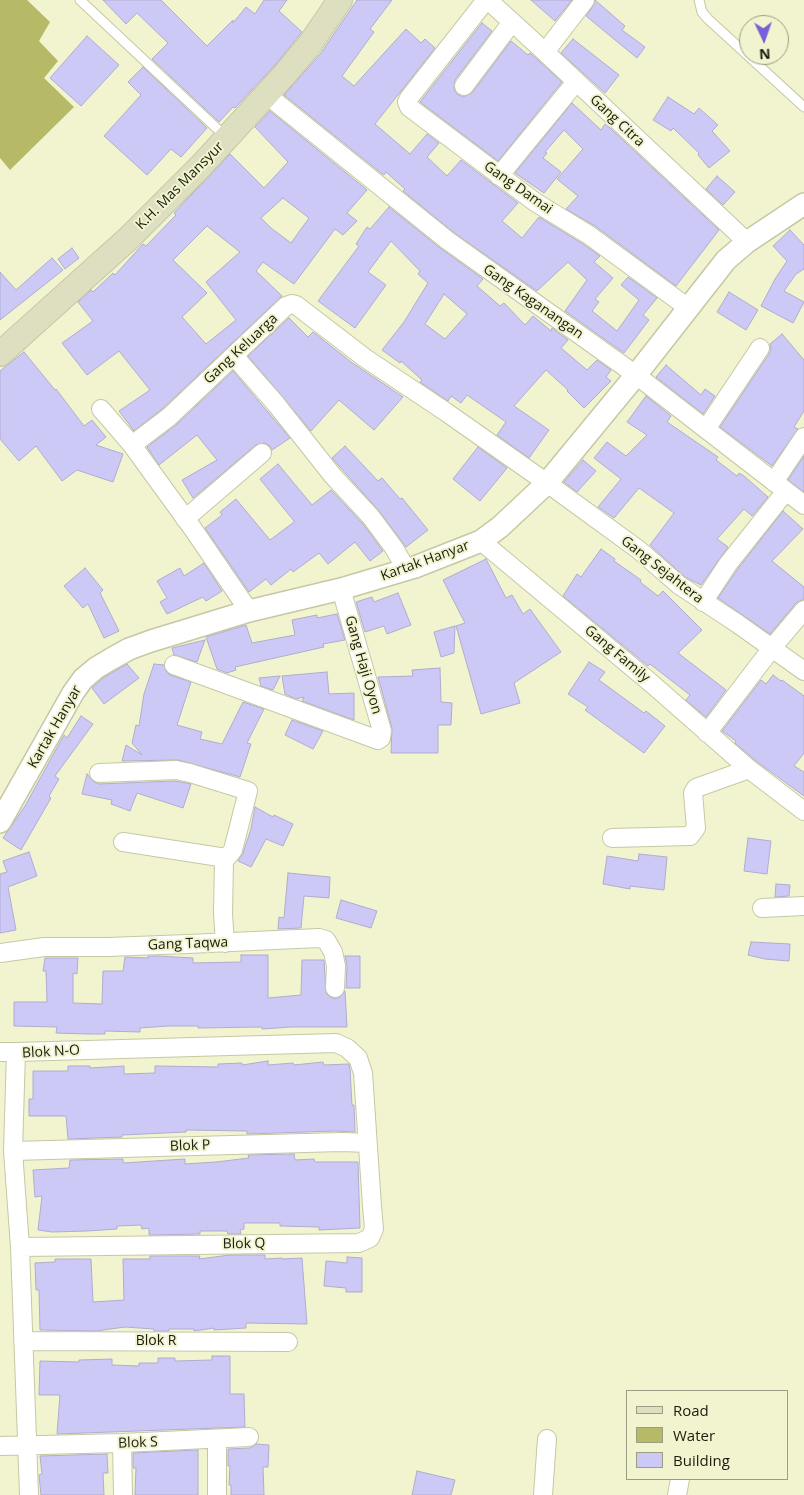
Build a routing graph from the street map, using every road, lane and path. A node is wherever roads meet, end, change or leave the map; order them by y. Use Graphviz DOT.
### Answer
graph roads {
  1 [pos="80,0"];
  2 [pos="340,0"];
  3 [pos="487,0"];
  4 [pos="585,0"];
  5 [pos="699,0"];
  6 [pos="512,22"];
  7 [pos="545,52"];
  8 [pos="576,82"];
  9 [pos="464,86"];
  10 [pos="267,95"];
  11 [pos="804,107"];
  12 [pos="227,138"];
  13 [pos="498,176"];
  14 [pos="804,204"];
  15 [pos="747,242"];
  16 [pos="687,307"];
  17 [pos="760,348"];
  18 [pos="0,354"];
  19 [pos="234,356"];
  20 [pos="636,375"];
  21 [pos="101,409"];
  22 [pos="706,429"];
  23 [pos="804,437"];
  24 [pos="132,445"];
  25 [pos="262,453"];
  26 [pos="547,483"];
  27 [pos="780,487"];
  28 [pos="804,505"];
  29 [pos="185,519"];
  30 [pos="481,540"];
  31 [pos="406,569"];
  32 [pos="341,589"];
  33 [pos="703,602"];
  34 [pos="804,610"];
  35 [pos="249,611"];
  36 [pos="772,648"];
  37 [pos="174,665"];
  38 [pos="804,671"];
  39 [pos="707,733"];
  40 [pos="749,769"];
  41 [pos="99,773"];
  42 [pos="804,811"];
  43 [pos="0,822"];
  44 [pos="612,838"];
  45 [pos="123,842"];
  46 [pos="226,858"];
  47 [pos="804,906"];
  48 [pos="762,908"];
  49 [pos="225,943"];
  50 [pos="7,952"];
  51 [pos="335,988"];
  52 [pos="8,1052"];
  53 [pos="367,1143"];
  54 [pos="13,1151"];
  55 [pos="20,1247"];
  56 [pos="23,1340"];
  57 [pos="288,1342"];
  58 [pos="248,1436"];
  59 [pos="216,1439"];
  60 [pos="547,1439"];
  61 [pos="122,1443"];
  62 [pos="15,1446"];
  63 [pos="680,1480"];
  64 [pos="29,1495"];
  65 [pos="123,1495"];
  66 [pos="217,1495"];
  67 [pos="543,1495"];
  68 [pos="677,1495"];
  1 -- 12 [label="lane"];
  2 -- 10 [label="main road, K.H. Mas Mansyur"];
  3 -- 6 [label="street, Gang Citra"];
  3 -- 13 [label="street, Gang Damai"];
  4 -- 7 [label="street"];
  5 -- 11 [label="lane"];
  6 -- 7 [label="street, Gang Citra"];
  6 -- 9 [label="street"];
  7 -- 8 [label="street, Gang Citra"];
  8 -- 13 [label="street"];
  8 -- 15 [label="street, Gang Citra"];
  10 -- 12 [label="main road, K.H. Mas Mansyur"];
  10 -- 20 [label="street, Gang Kaganangan"];
  12 -- 18 [label="main road, K.H. Mas Mansyur"];
  13 -- 16 [label="street, Gang Damai"];
  14 -- 15 [label="street, Kartak Hanyar"];
  15 -- 16 [label="street, Kartak Hanyar"];
  16 -- 20 [label="street, Kartak Hanyar"];
  17 -- 22 [label="street"];
  19 -- 24 [label="street, Gang Keluarga"];
  19 -- 26 [label="street, Gang Keluarga"];
  19 -- 31 [label="street"];
  20 -- 22 [label="street, Gang Kaganangan"];
  20 -- 26 [label="street, Kartak Hanyar"];
  21 -- 24 [label="street"];
  22 -- 27 [label="street, Gang Kaganangan"];
  23 -- 27 [label="street"];
  24 -- 29 [label="street"];
  25 -- 29 [label="street"];
  26 -- 30 [label="street, Kartak Hanyar"];
  26 -- 33 [label="street, Gang Sejahtera"];
  27 -- 28 [label="street, Gang Kaganangan"];
  27 -- 33 [label="street"];
  29 -- 35 [label="street"];
  30 -- 31 [label="street, Kartak Hanyar"];
  30 -- 39 [label="street, Gang Family"];
  31 -- 32 [label="street, Kartak Hanyar"];
  32 -- 35 [label="street, Kartak Hanyar"];
  32 -- 37 [label="street, Gang Haji Oyon"];
  33 -- 36 [label="street, Gang Sejahtera"];
  34 -- 36 [label="street"];
  35 -- 43 [label="street, Kartak Hanyar"];
  36 -- 38 [label="street, Gang Sejahtera"];
  36 -- 39 [label="street"];
  39 -- 40 [label="street, Gang Family"];
  40 -- 42 [label="street, Gang Family"];
  40 -- 44 [label="street"];
  41 -- 46 [label="street"];
  45 -- 46 [label="street"];
  46 -- 49 [label="street"];
  47 -- 48 [label="street"];
  49 -- 50 [label="street, Gang Taqwa"];
  49 -- 51 [label="street, Gang Taqwa"];
  52 -- 53 [label="street, Blok N-O"];
  52 -- 54 [label="street, Blok N-O"];
  53 -- 54 [label="street, Blok P"];
  53 -- 55 [label="street, Blok Q"];
  54 -- 55 [label="street, Blok N-O"];
  55 -- 56 [label="street, Blok N-O"];
  56 -- 57 [label="street, Blok R"];
  56 -- 62 [label="street, Blok N-O"];
  58 -- 59 [label="street, Blok S"];
  59 -- 61 [label="street, Blok S"];
  59 -- 66 [label="street"];
  60 -- 67 [label="street"];
  61 -- 62 [label="street, Blok S"];
  61 -- 65 [label="street"];
  62 -- 64 [label="street, Blok N-O"];
  63 -- 68 [label="street"];
}
